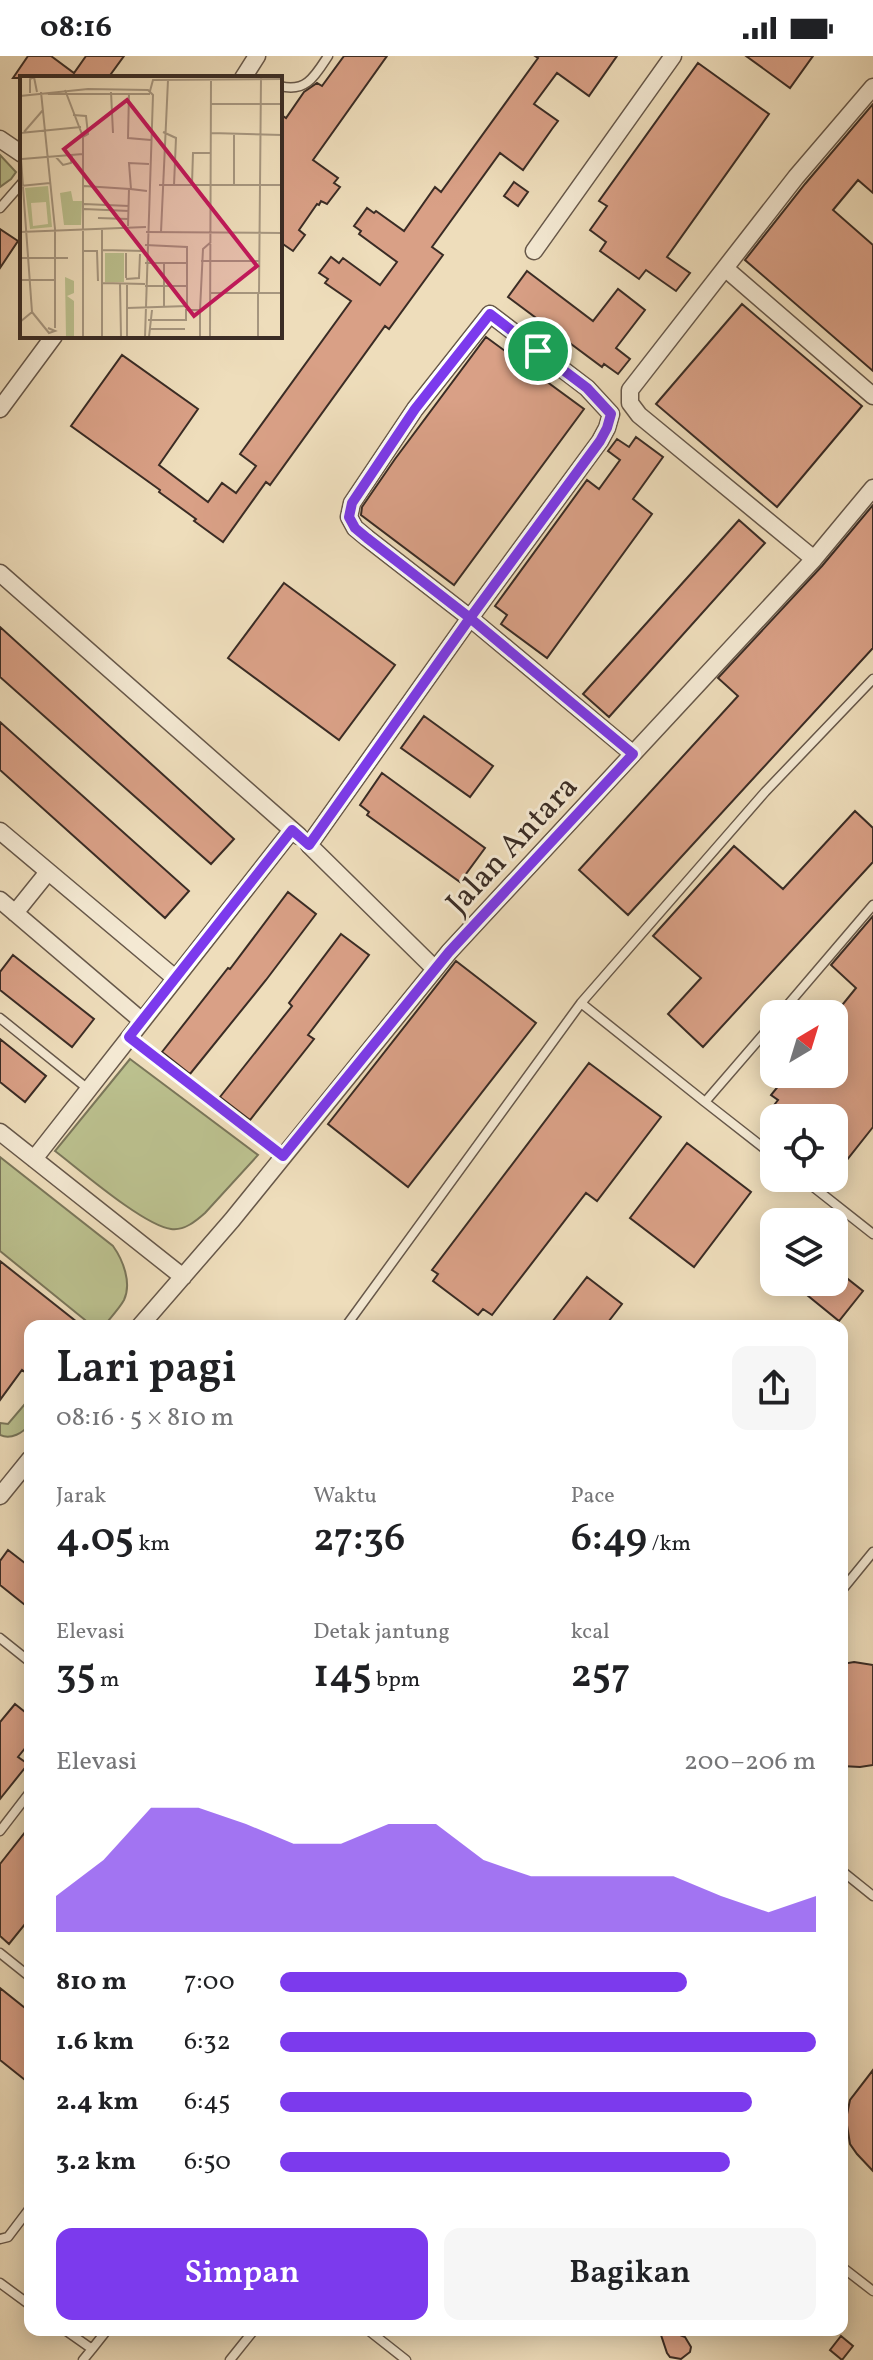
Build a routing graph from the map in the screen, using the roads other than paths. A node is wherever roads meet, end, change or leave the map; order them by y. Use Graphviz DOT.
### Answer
graph roads {
  1 [pos="257,56"];
  2 [pos="328,56"];
  3 [pos="673,56"];
  4 [pos="245,76"];
  5 [pos="282,86"];
  6 [pos="873,87"];
  7 [pos="0,139"];
  8 [pos="20,153"];
  9 [pos="20,185"];
  10 [pos="0,208"];
  11 [pos="534,251"];
  12 [pos="726,269"];
  13 [pos="53,338"];
  14 [pos="873,396"];
  15 [pos="0,409"];
  16 [pos="873,488"];
  17 [pos="814,559"];
  18 [pos="0,573"];
  19 [pos="470,618"];
  20 [pos="873,679"];
  21 [pos="633,754"];
  22 [pos="292,830"];
  23 [pos="0,831"];
  24 [pos="309,845"];
  25 [pos="48,872"];
  26 [pos="0,900"];
  27 [pos="873,905"];
  28 [pos="15,913"];
  29 [pos="435,969"];
  30 [pos="175,978"];
  31 [pos="792,1000"];
  32 [pos="581,1003"];
  33 [pos="0,1018"];
  34 [pos="142,1021"];
  35 [pos="129,1037"];
  36 [pos="760,1038"];
  37 [pos="88,1089"];
  38 [pos="705,1102"];
  39 [pos="0,1132"];
  40 [pos="760,1145"];
  41 [pos="283,1156"];
  42 [pos="34,1159"];
  43 [pos="820,1192"];
  44 [pos="873,1218"];
  45 [pos="865,1228"];
  46 [pos="873,1234"];
  47 [pos="183,1277"];
  48 [pos="149,1320"];
  49 [pos="350,1320"];
  50 [pos="24,1463"];
  51 [pos="6,1475"];
  52 [pos="0,1496"];
  53 [pos="873,1552"];
  54 [pos="848,1583"];
  55 [pos="0,1638"];
  56 [pos="24,1657"];
  57 [pos="24,1800"];
  58 [pos="0,1831"];
  59 [pos="848,1876"];
  60 [pos="873,1896"];
  61 [pos="0,1953"];
  62 [pos="24,1972"];
  63 [pos="24,2216"];
  64 [pos="0,2239"];
  65 [pos="848,2272"];
  66 [pos="0,2283"];
  67 [pos="873,2291"];
  68 [pos="24,2301"];
  69 [pos="74,2336"];
  70 [pos="102,2336"];
  71 [pos="249,2336"];
  72 [pos="376,2336"];
  73 [pos="92,2349"];
  74 [pos="83,2360"];
  75 [pos="230,2360"];
  76 [pos="406,2360"];
  1 -- 4 [label="street"];
  2 -- 5 [label="lane"];
  3 -- 11 [label="street"];
  6 -- 12 [label="street"];
  7 -- 8 [label="street"];
  9 -- 10 [label="lane"];
  12 -- 14 [label="street"];
  12 -- 17 [label="street"];
  13 -- 15 [label="street"];
  16 -- 17 [label="street, Jalan Antara"];
  17 -- 21 [label="street, Jalan Antara"];
  18 -- 22 [label="street"];
  19 -- 19 [label="street"];
  19 -- 21 [label="street"];
  19 -- 24 [label="street"];
  20 -- 32 [label="lane"];
  21 -- 29 [label="street, Jalan Antara"];
  22 -- 24 [label="street"];
  22 -- 30 [label="street"];
  23 -- 25 [label="street"];
  24 -- 29 [label="street"];
  25 -- 28 [label="street"];
  25 -- 30 [label="street"];
  26 -- 28 [label="street"];
  27 -- 31 [label="lane"];
  28 -- 34 [label="street"];
  29 -- 41 [label="street, Jalan Antara"];
  30 -- 34 [label="street"];
  32 -- 38 [label="lane"];
  32 -- 49 [label="lane"];
  33 -- 37 [label="lane"];
  34 -- 35 [label="street"];
  35 -- 37 [label="street"];
  35 -- 41 [label="lane"];
  36 -- 38 [label="lane"];
  37 -- 42 [label="street"];
  38 -- 40 [label="lane"];
  39 -- 42 [label="street"];
  41 -- 47 [label="street, Jalan Antara"];
  42 -- 47 [label="street"];
  43 -- 45 [label="lane"];
  44 -- 45 [label="lane"];
  45 -- 46 [label="lane"];
  47 -- 48 [label="street, Jalan Antara"];
  50 -- 51 [label="street"];
  51 -- 52 [label="street"];
  53 -- 54 [label="lane"];
  55 -- 56 [label="lane"];
  57 -- 58 [label="lane"];
  59 -- 60 [label="lane"];
  61 -- 62 [label="lane"];
  63 -- 64 [label="lane"];
  65 -- 67 [label="lane"];
  66 -- 68 [label="lane"];
  69 -- 73 [label="lane"];
  70 -- 73 [label="lane"];
  71 -- 75 [label="lane"];
  72 -- 76 [label="lane"];
  73 -- 74 [label="lane"];
}
